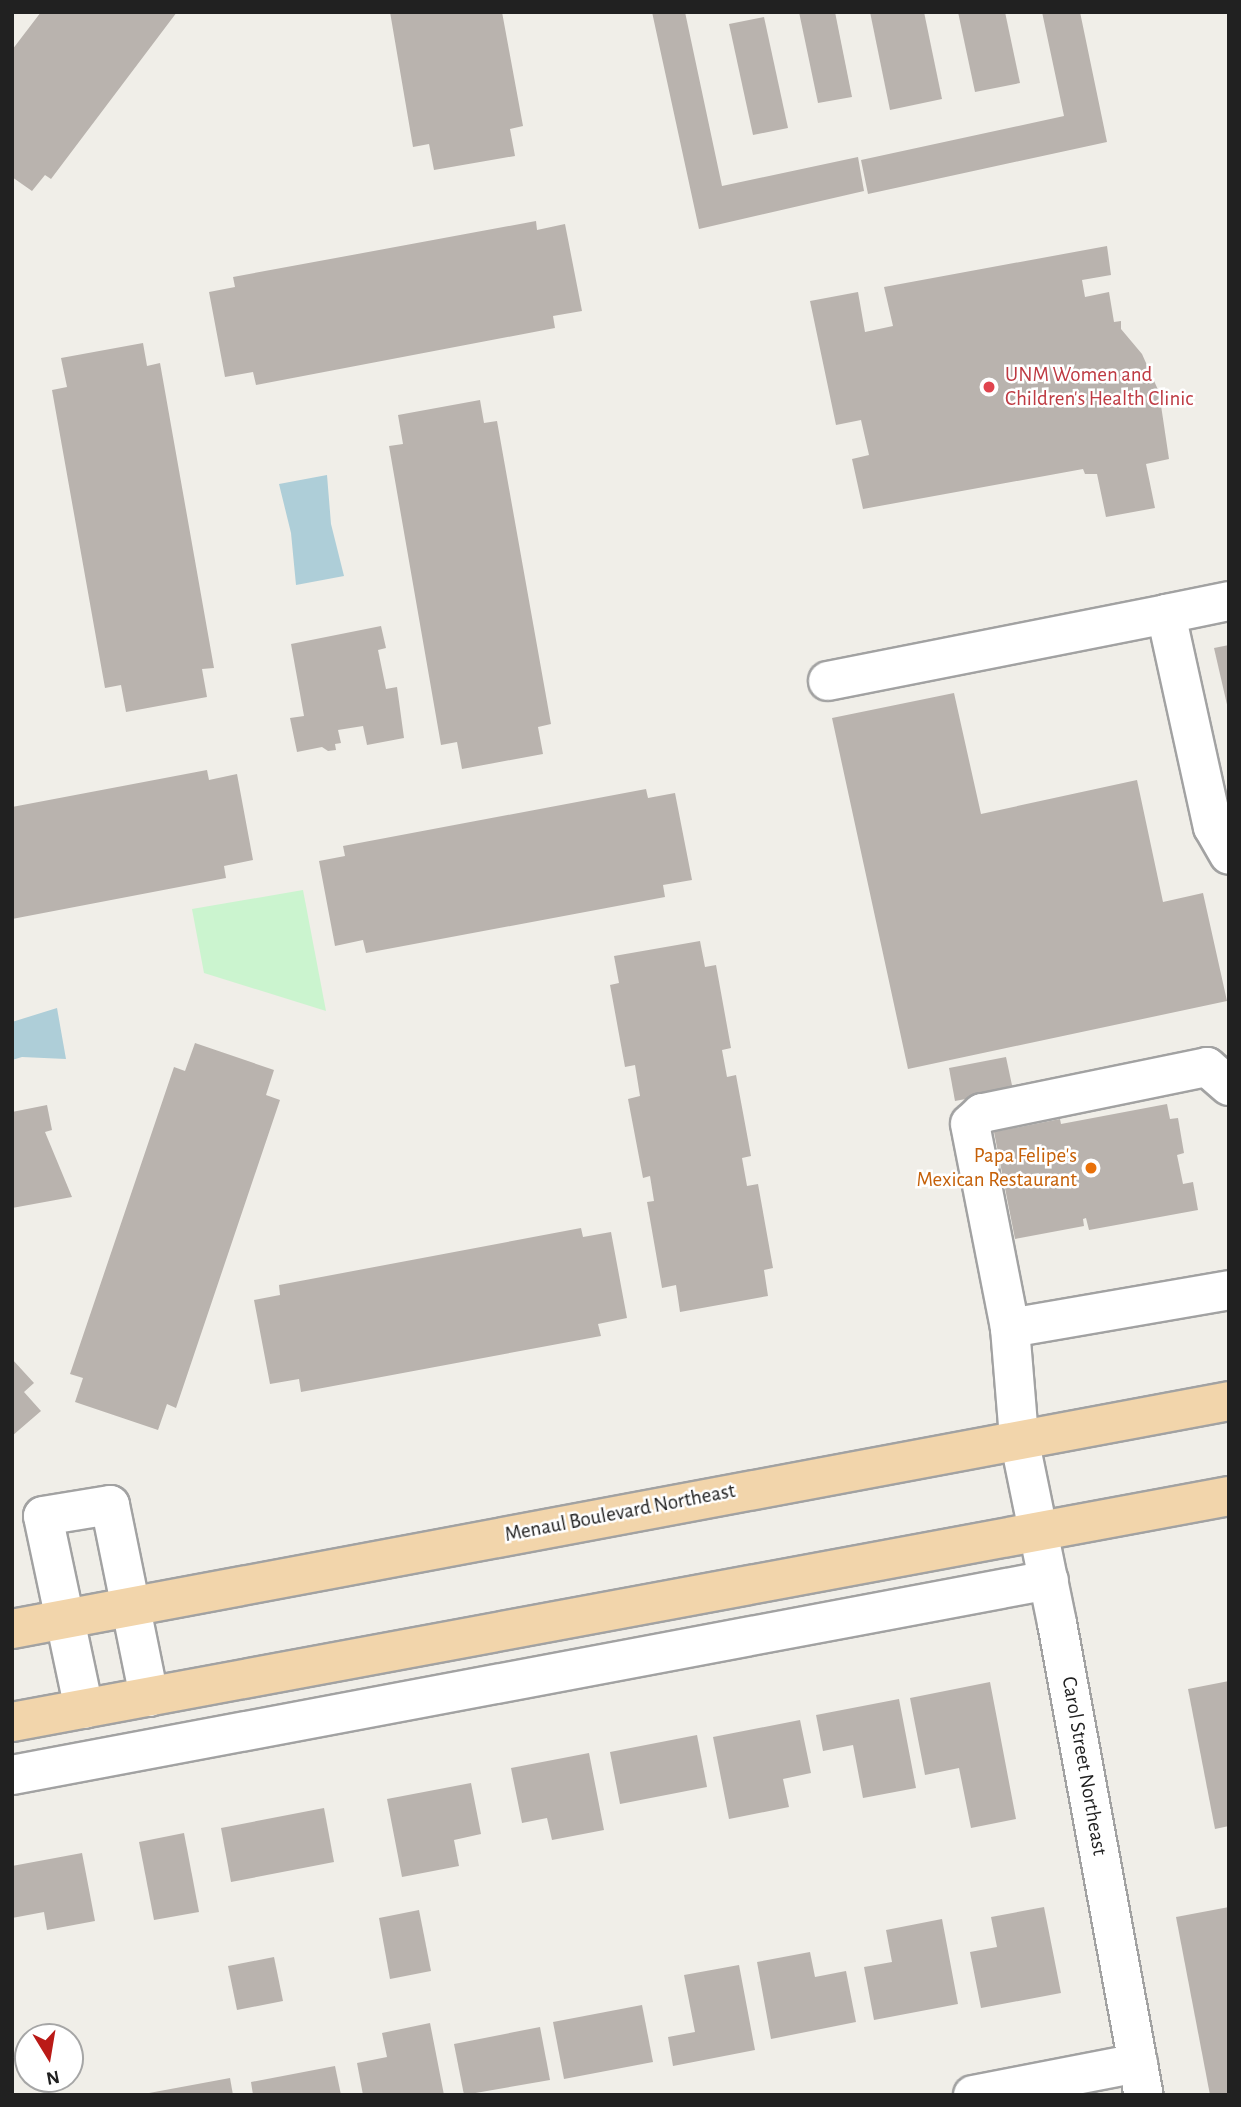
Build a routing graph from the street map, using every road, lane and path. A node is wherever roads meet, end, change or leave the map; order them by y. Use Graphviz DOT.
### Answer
graph roads {
  1 [pos="1229,601"];
  2 [pos="1166,614"];
  3 [pos="828,681"];
  4 [pos="1229,855"];
  5 [pos="1229,1086"];
  6 [pos="1229,1290"];
  7 [pos="1010,1328"];
  8 [pos="1229,1401"];
  9 [pos="1019,1438"];
  10 [pos="1229,1496"];
  11 [pos="1038,1530"];
  12 [pos="1049,1580"];
  13 [pos="131,1606"];
  14 [pos="66,1618"];
  15 [pos="12,1629"];
  16 [pos="149,1697"];
  17 [pos="84,1709"];
  18 [pos="12,1722"];
  19 [pos="12,1775"];
  20 [pos="1141,2079"];
  21 [pos="973,2095"];
  1 -- 2 [label="street"];
  2 -- 3 [label="street"];
  2 -- 4 [label="street"];
  5 -- 7 [label="street, Carol Street Northeast"];
  6 -- 7 [label="street"];
  7 -- 9 [label="street, Carol Street Northeast"];
  8 -- 9 [label="main road, Menaul Boulevard Northeast"];
  9 -- 11 [label="street, Carol Street Northeast"];
  9 -- 13 [label="main road, Menaul Boulevard Northeast"];
  10 -- 11 [label="main road"];
  11 -- 12 [label="street, Carol Street Northeast"];
  11 -- 16 [label="main road"];
  12 -- 19 [label="street"];
  12 -- 20 [label="street, Carol Street Northeast"];
  13 -- 14 [label="main road, Menaul Boulevard Northeast"];
  13 -- 14 [label="street"];
  13 -- 16 [label="street"];
  14 -- 15 [label="main road, Menaul Boulevard Northeast"];
  14 -- 17 [label="street"];
  16 -- 17 [label="main road"];
  17 -- 18 [label="main road"];
  20 -- 21 [label="street"];
}
